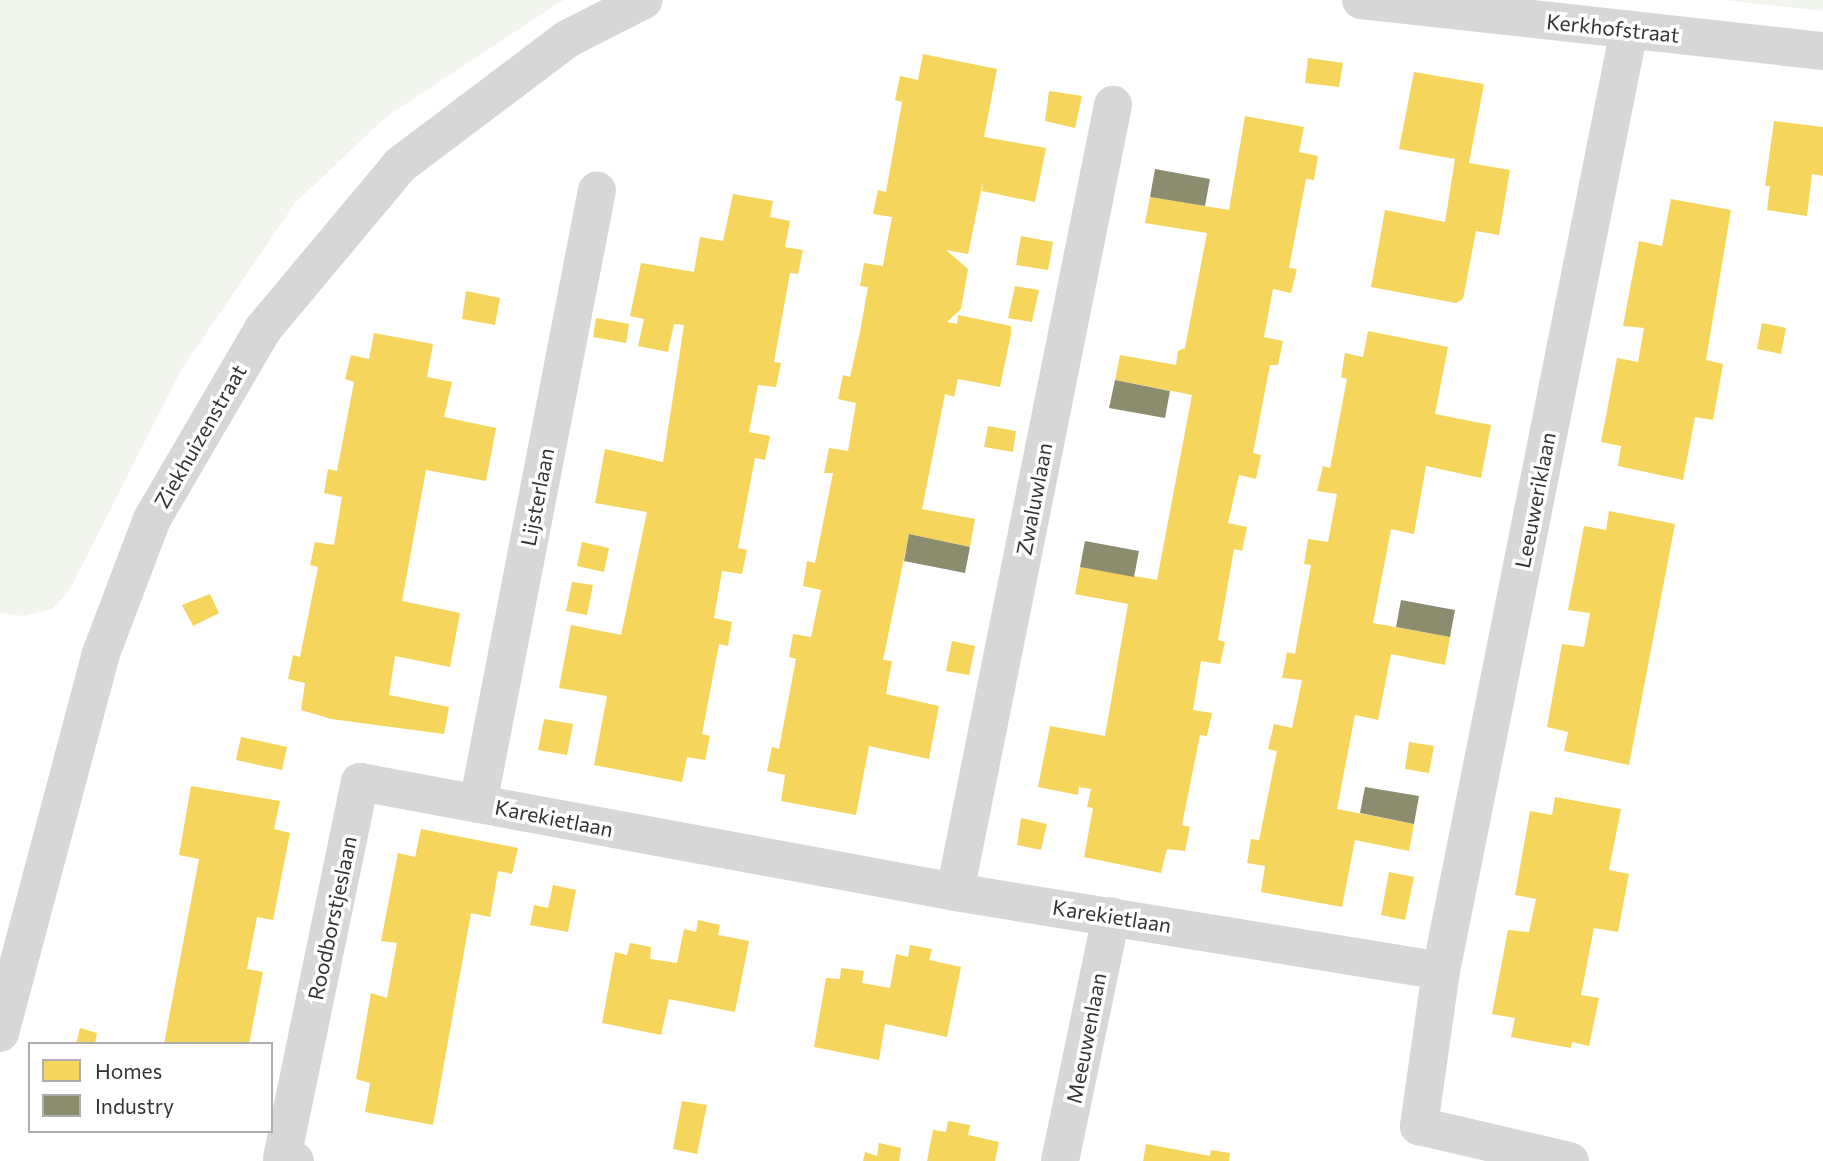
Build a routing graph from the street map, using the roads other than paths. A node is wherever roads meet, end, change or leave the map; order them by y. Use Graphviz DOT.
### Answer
graph roads {
  1 [pos="644,0"];
  2 [pos="1361,0"];
  3 [pos="1629,30"];
  4 [pos="1823,51"];
  5 [pos="1113,106"];
  6 [pos="597,190"];
  7 [pos="478,804"];
  8 [pos="955,892"];
  9 [pos="1111,916"];
  10 [pos="1441,971"];
  11 [pos="0,1033"];
  12 [pos="295,1161"];
  13 [pos="1060,1161"];
  14 [pos="1570,1161"];
  1 -- 11 [label="street, Ziekhuizenstraat"];
  2 -- 3 [label="street, Kerkhofstraat"];
  3 -- 4 [label="street, Kerkhofstraat"];
  3 -- 10 [label="street, Leeuweriklaan"];
  5 -- 8 [label="street, Zwaluwlaan"];
  6 -- 7 [label="street, Lijsterlaan"];
  7 -- 8 [label="street, Karekietlaan"];
  7 -- 12 [label="street, Roodborstjeslaan"];
  8 -- 9 [label="street, Karekietlaan"];
  9 -- 10 [label="street, Karekietlaan"];
  9 -- 13 [label="street, Meeuwenlaan"];
  10 -- 14 [label="street"];
}
